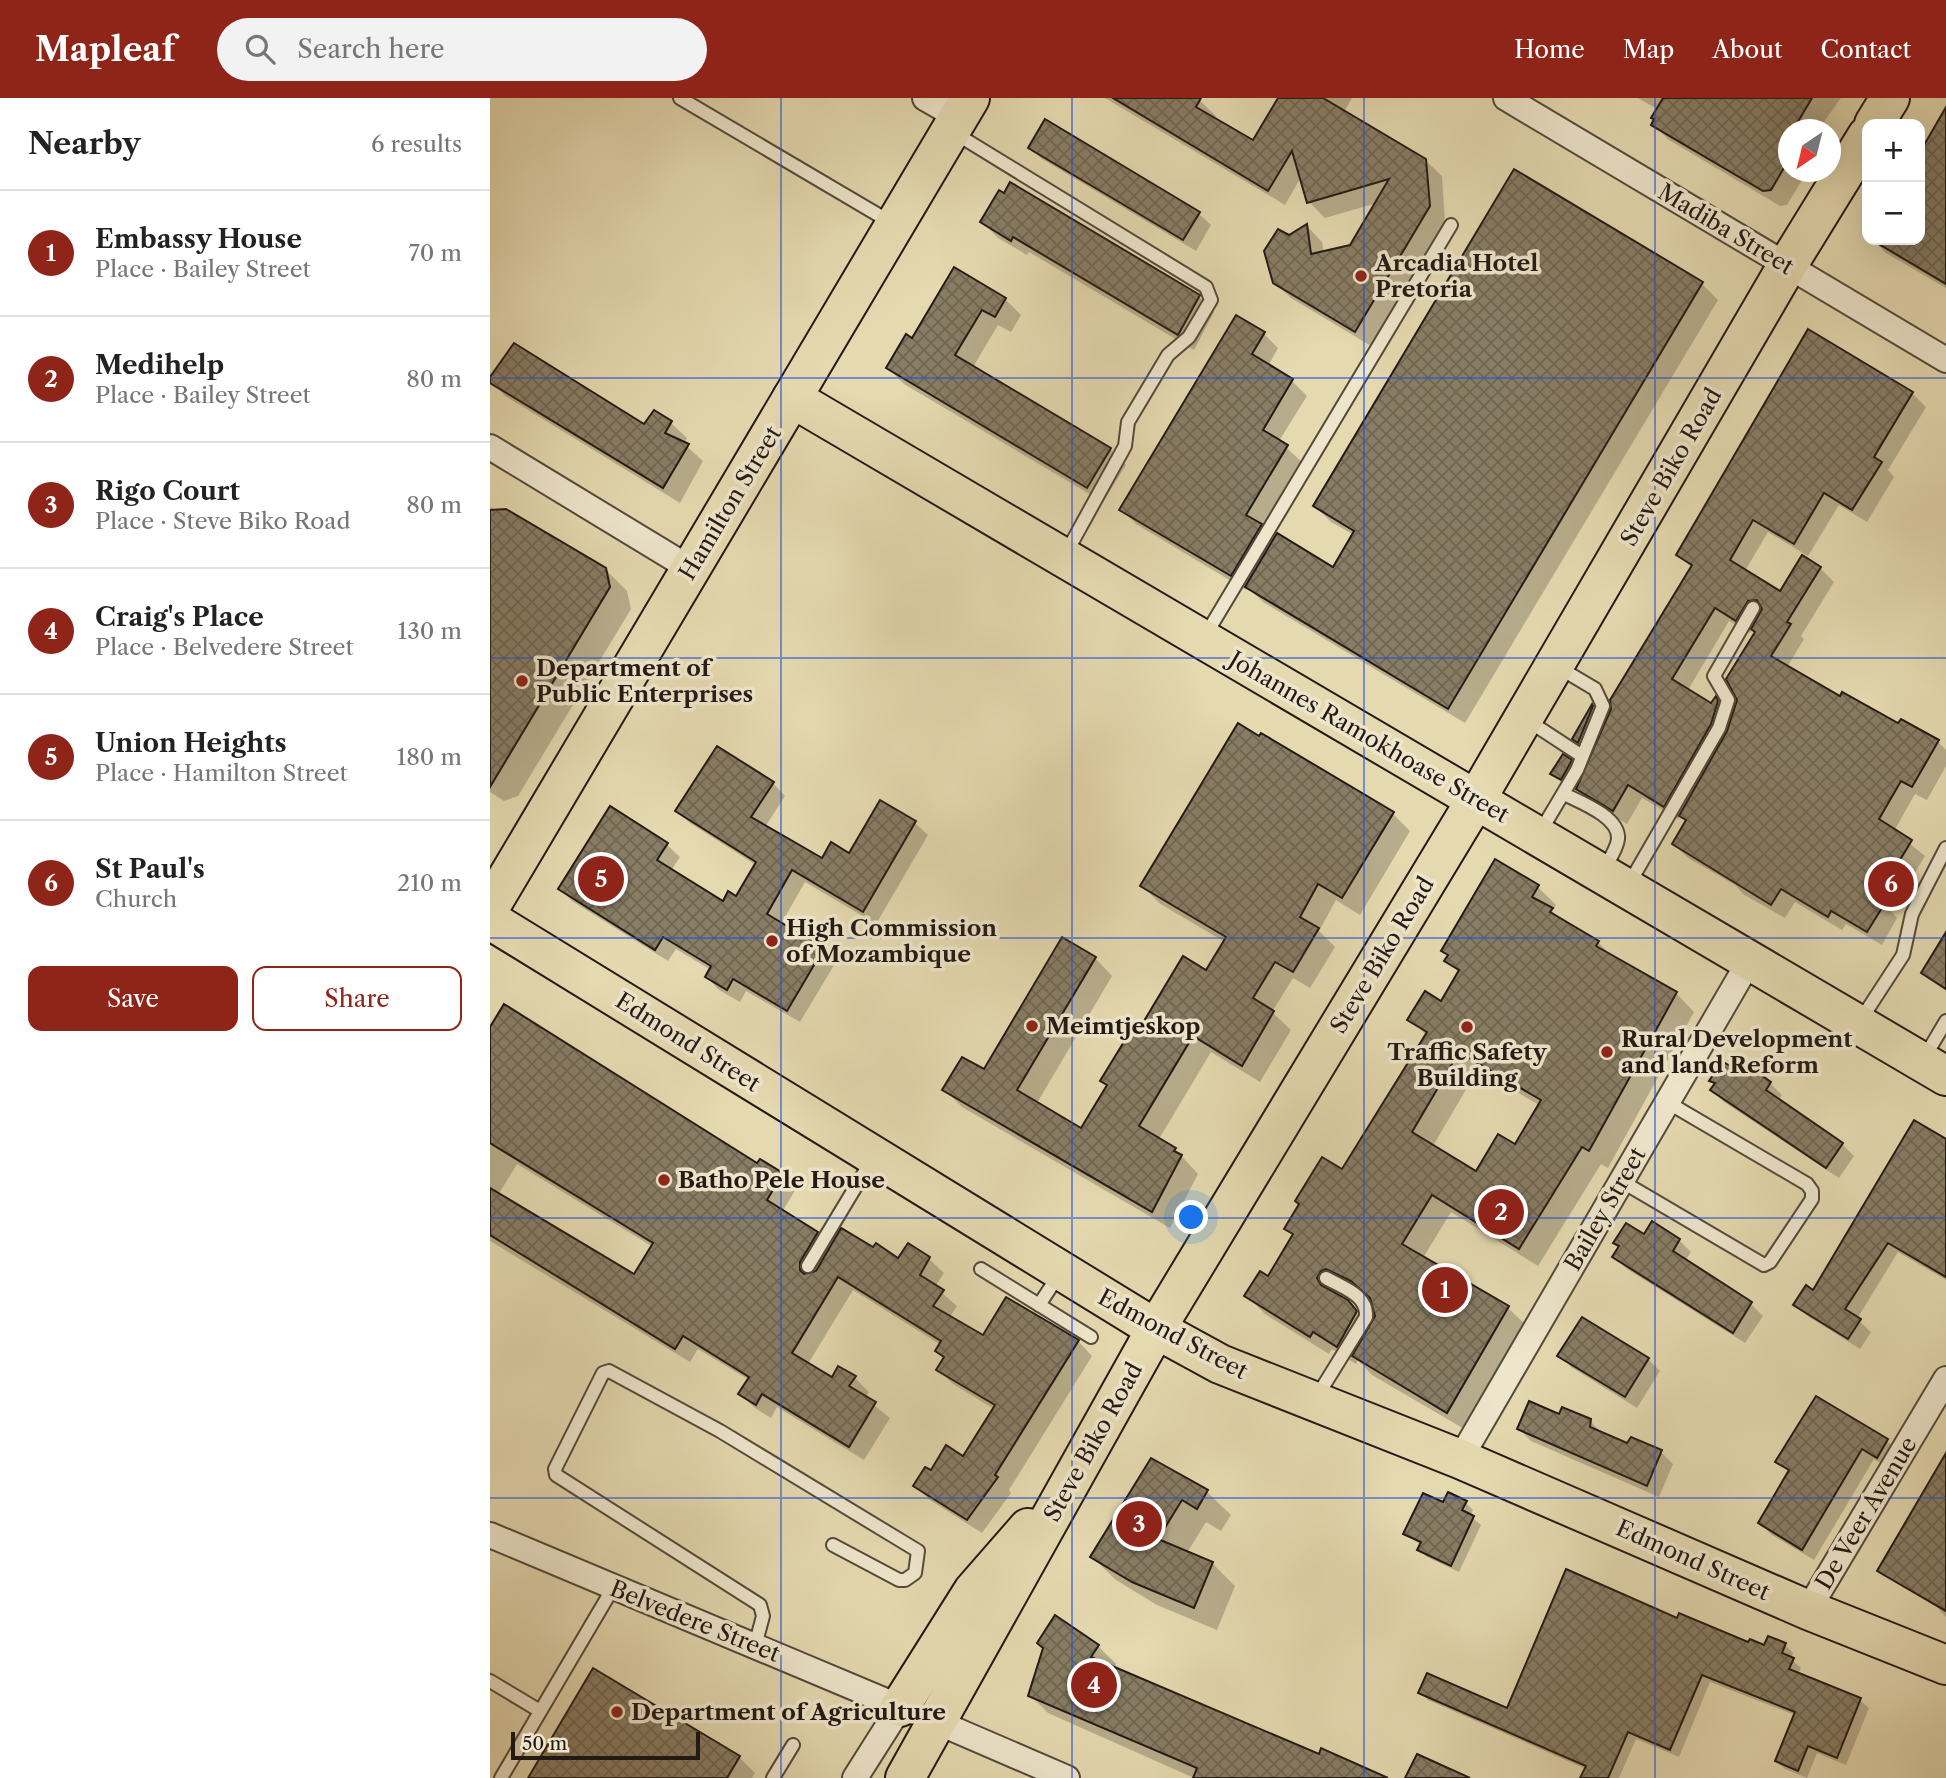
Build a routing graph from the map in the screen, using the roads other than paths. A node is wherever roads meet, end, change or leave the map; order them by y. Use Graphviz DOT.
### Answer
graph roads {
  1 [pos="680,98"];
  2 [pos="925,98"];
  3 [pos="1506,98"];
  4 [pos="1890,98"];
  5 [pos="960,115"];
  6 [pos="1877,119"];
  7 [pos="1862,144"];
  8 [pos="895,225"];
  9 [pos="1451,225"];
  10 [pos="1787,266"];
  11 [pos="1946,360"];
  12 [pos="792,398"];
  13 [pos="490,447"];
  14 [pos="1063,558"];
  15 [pos="691,569"];
  16 [pos="1753,608"];
  17 [pos="1202,640"];
  18 [pos="1555,665"];
  19 [pos="1524,718"];
  20 [pos="1582,756"];
  21 [pos="1564,794"];
  22 [pos="1477,798"];
  23 [pos="1539,835"];
  24 [pos="1946,848"];
  25 [pos="1614,880"];
  26 [pos="490,907"];
  27 [pos="490,920"];
  28 [pos="1750,960"];
  29 [pos="1946,1021"];
  30 [pos="1858,1024"];
  31 [pos="1934,1069"];
  32 [pos="1667,1102"];
  33 [pos="874,1156"];
  34 [pos="1621,1181"];
  35 [pos="808,1266"];
  36 [pos="981,1269"];
  37 [pos="1061,1271"];
  38 [pos="1326,1278"];
  39 [pos="1039,1305"];
  40 [pos="1156,1329"];
  41 [pos="1091,1337"];
  42 [pos="1946,1379"];
  43 [pos="1314,1401"];
  44 [pos="1460,1459"];
  45 [pos="1067,1490"];
  46 [pos="490,1535"];
  47 [pos="833,1545"];
  48 [pos="613,1588"];
  49 [pos="1808,1610"];
  50 [pos="755,1646"];
  51 [pos="1946,1665"];
  52 [pos="490,1681"];
  53 [pos="900,1707"];
  54 [pos="541,1711"];
  55 [pos="937,1722"];
  56 [pos="793,1745"];
  57 [pos="501,1778"];
  58 [pos="773,1778"];
  59 [pos="855,1778"];
  60 [pos="905,1778"];
  61 [pos="1067,1778"];
  1 -- 8 [label="lane"];
  2 -- 5 [label="street"];
  3 -- 10 [label="street, Madiba Street"];
  4 -- 6 [label="main road"];
  5 -- 8 [label="main road, Hamilton Street"];
  5 -- 14 [label="lane"];
  7 -- 10 [label="main road, Steve Biko Road"];
  8 -- 12 [label="main road, Hamilton Street"];
  9 -- 17 [label="lane"];
  10 -- 11 [label="street, Madiba Street"];
  10 -- 18 [label="main road, Steve Biko Road"];
  12 -- 14 [label="main road, Johannes Ramokhoase Street"];
  12 -- 15 [label="main road, Hamilton Street"];
  13 -- 15 [label="street"];
  14 -- 17 [label="main road, Johannes Ramokhoase Street"];
  15 -- 26 [label="main road, Hamilton Street"];
  16 -- 25 [label="lane"];
  17 -- 22 [label="main road, Johannes Ramokhoase Street"];
  18 -- 19 [label="main road, Steve Biko Road"];
  18 -- 20 [label="lane"];
  19 -- 20 [label="lane"];
  19 -- 22 [label="main road, Steve Biko Road"];
  20 -- 21 [label="lane"];
  21 -- 23 [label="lane"];
  21 -- 25 [label="lane"];
  22 -- 23 [label="main road, Johannes Ramokhoase Street"];
  22 -- 40 [label="main road, Steve Biko Road"];
  23 -- 25 [label="main road, Johannes Ramokhoase Street"];
  24 -- 30 [label="lane"];
  25 -- 28 [label="main road, Johannes Ramokhoase Street"];
  27 -- 33 [label="main road, Edmond Street"];
  28 -- 30 [label="main road, Johannes Ramokhoase Street"];
  28 -- 32 [label="street, Bailey Street"];
  29 -- 31 [label="lane"];
  30 -- 31 [label="main road, Johannes Ramokhoase Street"];
  32 -- 34 [label="street, Bailey Street"];
  32 -- 34 [label="lane"];
  33 -- 35 [label="lane"];
  33 -- 37 [label="main road, Edmond Street"];
  34 -- 44 [label="street, Bailey Street"];
  36 -- 39 [label="lane"];
  37 -- 39 [label="lane"];
  37 -- 40 [label="main road, Edmond Street"];
  38 -- 43 [label="lane"];
  39 -- 41 [label="lane"];
  40 -- 43 [label="main road, Edmond Street"];
  40 -- 45 [label="main road, Steve Biko Road"];
  42 -- 49 [label="street, De Veer Avenue"];
  43 -- 44 [label="main road, Edmond Street"];
  44 -- 49 [label="main road, Edmond Street"];
  45 -- 53 [label="main road"];
  45 -- 55 [label="main road, Steve Biko Road"];
  46 -- 48 [label="street, Belvedere Street"];
  47 -- 50 [label="lane"];
  48 -- 50 [label="street, Belvedere Street"];
  48 -- 54 [label="lane"];
  49 -- 51 [label="main road, Edmond Street"];
  50 -- 53 [label="street, Belvedere Street"];
  52 -- 54 [label="lane"];
  53 -- 59 [label="street"];
  54 -- 57 [label="lane"];
  55 -- 60 [label="main road, Steve Biko Road"];
  55 -- 61 [label="street"];
  56 -- 58 [label="lane"];
}
